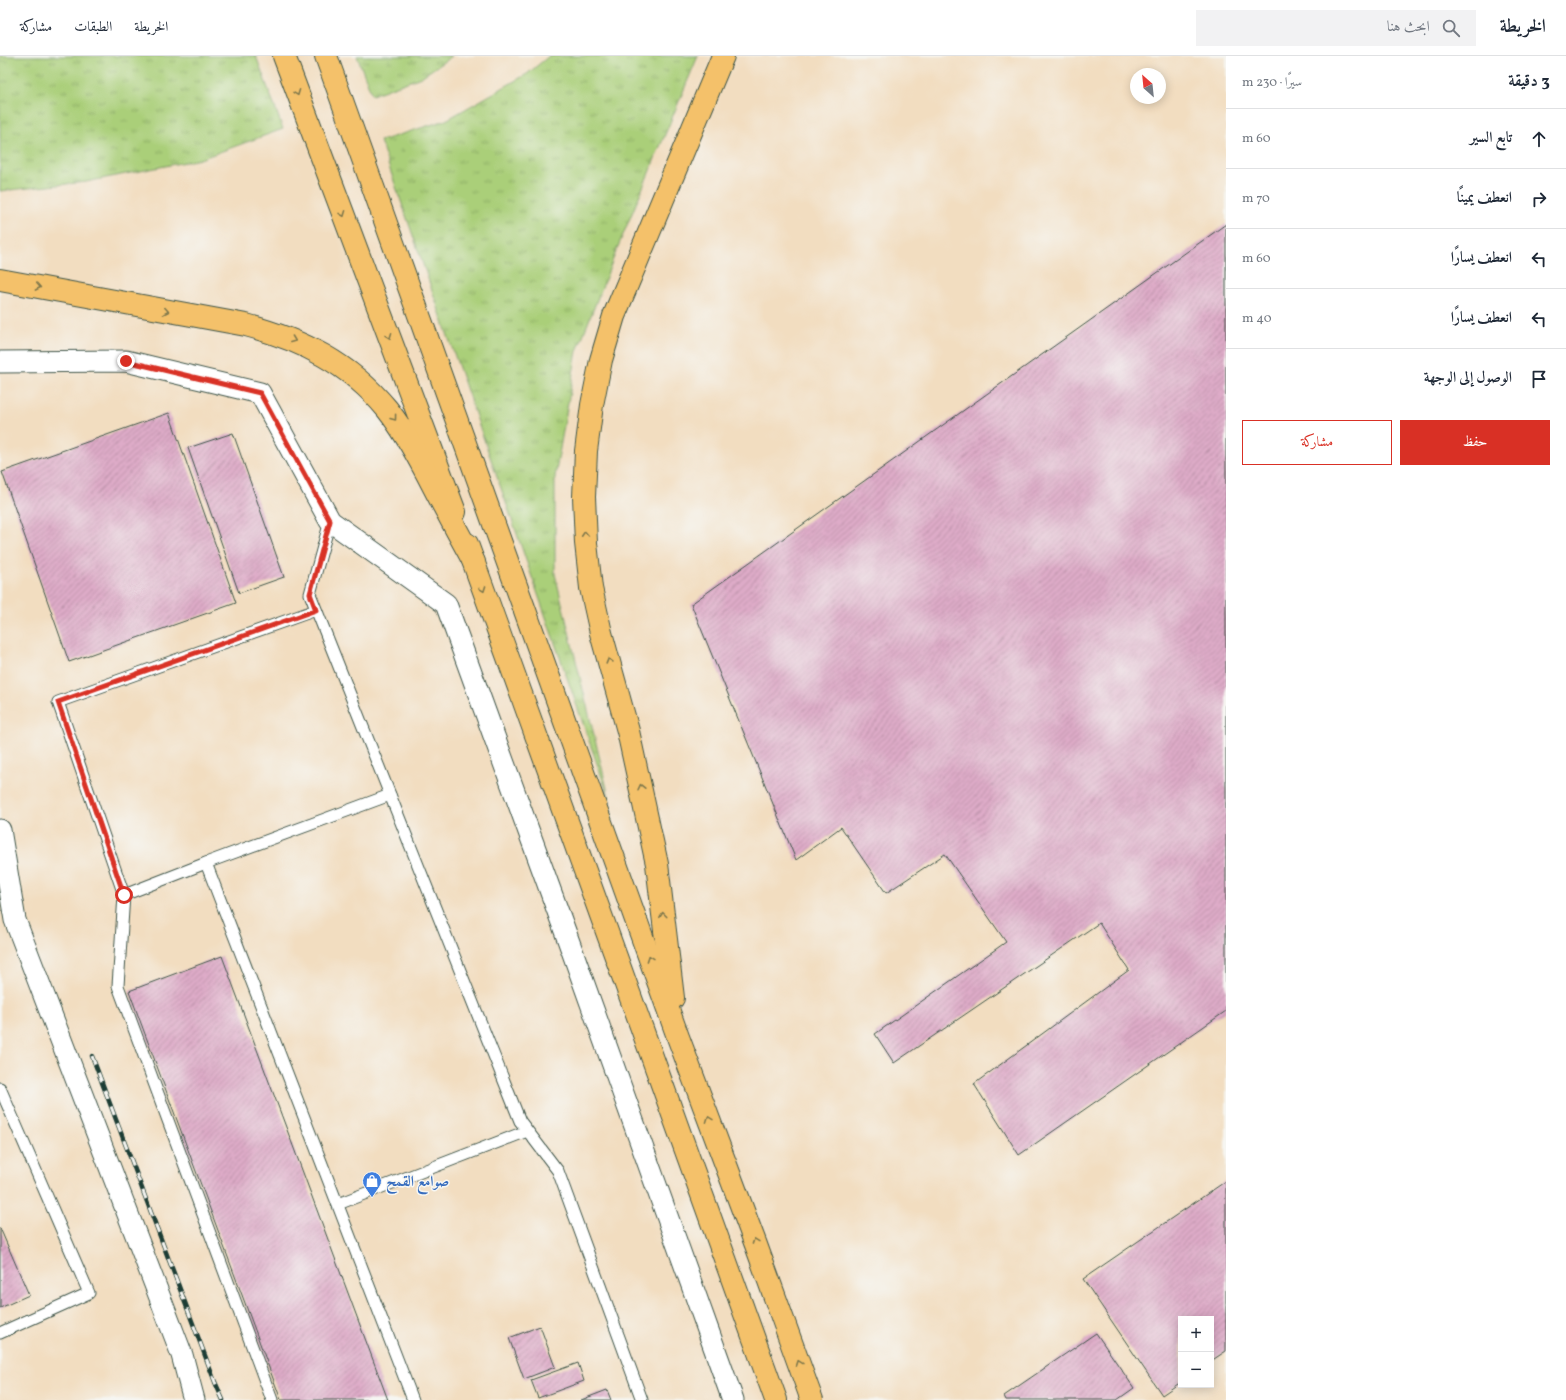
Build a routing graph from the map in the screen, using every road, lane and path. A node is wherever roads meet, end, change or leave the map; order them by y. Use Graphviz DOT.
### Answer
graph roads {
  1 [pos="284,56"];
  2 [pos="326,56"];
  3 [pos="723,56"];
  4 [pos="0,280"];
  5 [pos="0,362"];
  6 [pos="330,521"];
  7 [pos="474,562"];
  8 [pos="316,610"];
  9 [pos="390,795"];
  10 [pos="0,830"];
  11 [pos="206,863"];
  12 [pos="124,895"];
  13 [pos="678,1037"];
  14 [pos="0,1088"];
  15 [pos="527,1131"];
  16 [pos="338,1204"];
  17 [pos="0,1333"];
  18 [pos="194,1400"];
  19 [pos="272,1400"];
  20 [pos="413,1400"];
  21 [pos="642,1400"];
  22 [pos="733,1400"];
  23 [pos="776,1400"];
  24 [pos="812,1400"];
  1 -- 7 [label="main road, one-way"];
  13 -- 2 [label="main road, one-way"];
  13 -- 3 [label="main road, one-way"];
  4 -- 7 [label="main road, one-way"];
  5 -- 6 [label="street"];
  6 -- 8 [label="lane"];
  6 -- 22 [label="street"];
  7 -- 23 [label="main road, one-way"];
  8 -- 9 [label="lane"];
  8 -- 12 [label="lane"];
  9 -- 11 [label="lane"];
  9 -- 15 [label="lane"];
  10 -- 18 [label="street"];
  11 -- 12 [label="lane"];
  11 -- 16 [label="lane"];
  12 -- 19 [label="lane"];
  24 -- 13 [label="main road, one-way"];
  14 -- 17 [label="lane"];
  15 -- 16 [label="lane"];
  15 -- 21 [label="lane"];
  16 -- 20 [label="lane"];
}
